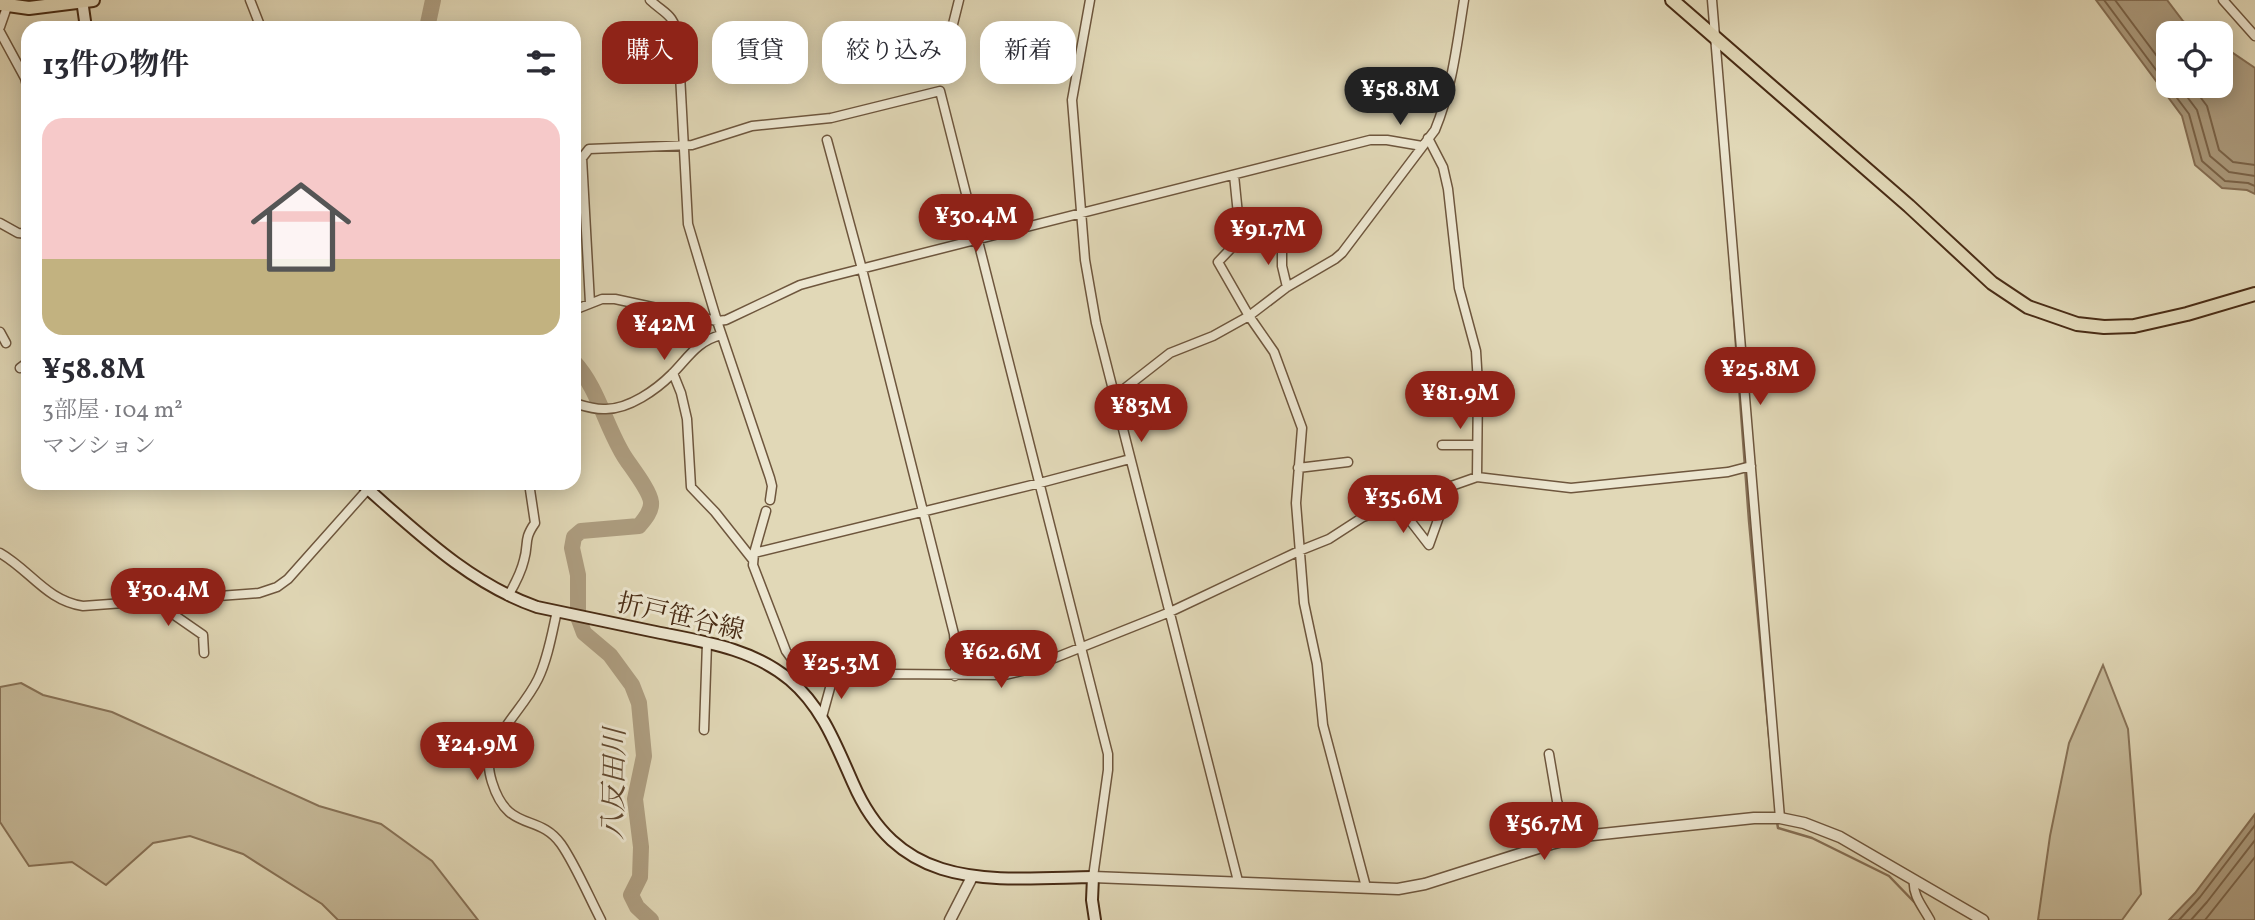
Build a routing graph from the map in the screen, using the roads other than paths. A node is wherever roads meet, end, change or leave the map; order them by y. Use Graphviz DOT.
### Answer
graph roads {
  1 [pos="86,0"];
  2 [pos="250,0"];
  3 [pos="650,0"];
  4 [pos="959,0"];
  5 [pos="1090,0"];
  6 [pos="1464,0"];
  7 [pos="1672,0"];
  8 [pos="1712,0"];
  9 [pos="2222,0"];
  10 [pos="4,5"];
  11 [pos="86,21"];
  12 [pos="258,21"];
  13 [pos="954,21"];
  14 [pos="0,29"];
  15 [pos="2255,36"];
  16 [pos="1716,38"];
  17 [pos="21,70"];
  18 [pos="1428,138"];
  19 [pos="827,139"];
  20 [pos="1422,146"];
  21 [pos="684,147"];
  22 [pos="1234,175"];
  23 [pos="1081,213"];
  24 [pos="0,223"];
  25 [pos="21,233"];
  26 [pos="978,239"];
  27 [pos="1282,242"];
  28 [pos="862,269"];
  29 [pos="1287,287"];
  30 [pos="2255,294"];
  31 [pos="590,303"];
  32 [pos="581,307"];
  33 [pos="1249,316"];
  34 [pos="717,321"];
  35 [pos="0,332"];
  36 [pos="721,335"];
  37 [pos="6,343"];
  38 [pos="673,373"];
  39 [pos="1115,396"];
  40 [pos="581,405"];
  41 [pos="1442,445"];
  42 [pos="1478,445"];
  43 [pos="1130,459"];
  44 [pos="1348,462"];
  45 [pos="1751,466"];
  46 [pos="1298,468"];
  47 [pos="1477,477"];
  48 [pos="1040,483"];
  49 [pos="1450,486"];
  50 [pos="362,490"];
  51 [pos="370,490"];
  52 [pos="530,490"];
  53 [pos="770,500"];
  54 [pos="1398,505"];
  55 [pos="766,511"];
  56 [pos="923,512"];
  57 [pos="1299,551"];
  58 [pos="0,553"];
  59 [pos="754,556"];
  60 [pos="508,596"];
  61 [pos="167,600"];
  62 [pos="558,611"];
  63 [pos="1170,612"];
  64 [pos="707,643"];
  65 [pos="1080,648"];
  66 [pos="204,653"];
  67 [pos="797,666"];
  68 [pos="783,675"];
  69 [pos="955,676"];
  70 [pos="832,677"];
  71 [pos="822,717"];
  72 [pos="704,730"];
  73 [pos="1549,754"];
  74 [pos="1780,818"];
  75 [pos="1569,839"];
  76 [pos="972,877"];
  77 [pos="1093,877"];
  78 [pos="1914,880"];
  79 [pos="1238,881"];
  80 [pos="1366,887"];
  81 [pos="601,920"];
  82 [pos="950,920"];
  83 [pos="1095,920"];
  84 [pos="1930,920"];
  85 [pos="1983,920"];
  1 -- 10 [label="main road"];
  1 -- 11 [label="main road"];
  2 -- 12 [label="street"];
  3 -- 21 [label="street"];
  4 -- 13 [label="street"];
  5 -- 23 [label="street"];
  6 -- 18 [label="street"];
  7 -- 16 [label="main road"];
  8 -- 16 [label="street"];
  9 -- 15 [label="street"];
  10 -- 14 [label="street"];
  14 -- 17 [label="street"];
  16 -- 30 [label="main road"];
  16 -- 45 [label="street"];
  18 -- 20 [label="street"];
  18 -- 42 [label="street"];
  19 -- 28 [label="street"];
  20 -- 22 [label="street"];
  20 -- 29 [label="street"];
  21 -- 26 [label="street"];
  21 -- 31 [label="street"];
  21 -- 34 [label="street"];
  22 -- 23 [label="street"];
  22 -- 33 [label="street"];
  23 -- 26 [label="street"];
  23 -- 39 [label="street"];
  24 -- 25 [label="street"];
  26 -- 28 [label="street"];
  26 -- 48 [label="street"];
  27 -- 29 [label="street"];
  28 -- 34 [label="street"];
  28 -- 56 [label="street"];
  29 -- 33 [label="street"];
  31 -- 32 [label="street"];
  31 -- 34 [label="street"];
  33 -- 39 [label="street"];
  33 -- 46 [label="street"];
  34 -- 36 [label="street"];
  35 -- 37 [label="street"];
  36 -- 38 [label="street"];
  36 -- 53 [label="street"];
  38 -- 40 [label="street"];
  38 -- 59 [label="street"];
  39 -- 43 [label="street"];
  41 -- 42 [label="street"];
  42 -- 47 [label="street"];
  43 -- 48 [label="street"];
  43 -- 63 [label="street"];
  44 -- 46 [label="street"];
  45 -- 47 [label="street"];
  45 -- 74 [label="street"];
  46 -- 57 [label="street"];
  47 -- 49 [label="street"];
  48 -- 56 [label="street"];
  48 -- 65 [label="street"];
  49 -- 54 [label="street"];
  49 -- 54 [label="street"];
  50 -- 61 [label="street"];
  51 -- 60 [label="main road, 折戸笹谷線"];
  52 -- 60 [label="street"];
  54 -- 57 [label="street"];
  55 -- 59 [label="street"];
  56 -- 59 [label="street"];
  56 -- 69 [label="street"];
  57 -- 63 [label="street"];
  57 -- 80 [label="street"];
  58 -- 61 [label="street"];
  59 -- 67 [label="street"];
  60 -- 62 [label="main road, 折戸笹谷線"];
  61 -- 66 [label="street"];
  62 -- 64 [label="main road, 折戸笹谷線"];
  62 -- 81 [label="street"];
  63 -- 65 [label="street"];
  63 -- 79 [label="street"];
  64 -- 68 [label="main road, 折戸笹谷線"];
  64 -- 72 [label="street"];
  65 -- 69 [label="street"];
  65 -- 77 [label="street"];
  67 -- 68 [label="street"];
  67 -- 70 [label="street"];
  68 -- 71 [label="main road, 折戸笹谷線"];
  69 -- 70 [label="street"];
  70 -- 71 [label="street"];
  71 -- 76 [label="main road, 折戸笹谷線"];
  73 -- 75 [label="street"];
  74 -- 75 [label="street"];
  74 -- 78 [label="street"];
  75 -- 80 [label="street"];
  76 -- 77 [label="main road, 折戸笹谷線"];
  76 -- 82 [label="street"];
  77 -- 79 [label="street"];
  77 -- 83 [label="main road"];
  78 -- 84 [label="street"];
  78 -- 85 [label="street"];
  79 -- 80 [label="street"];
}
